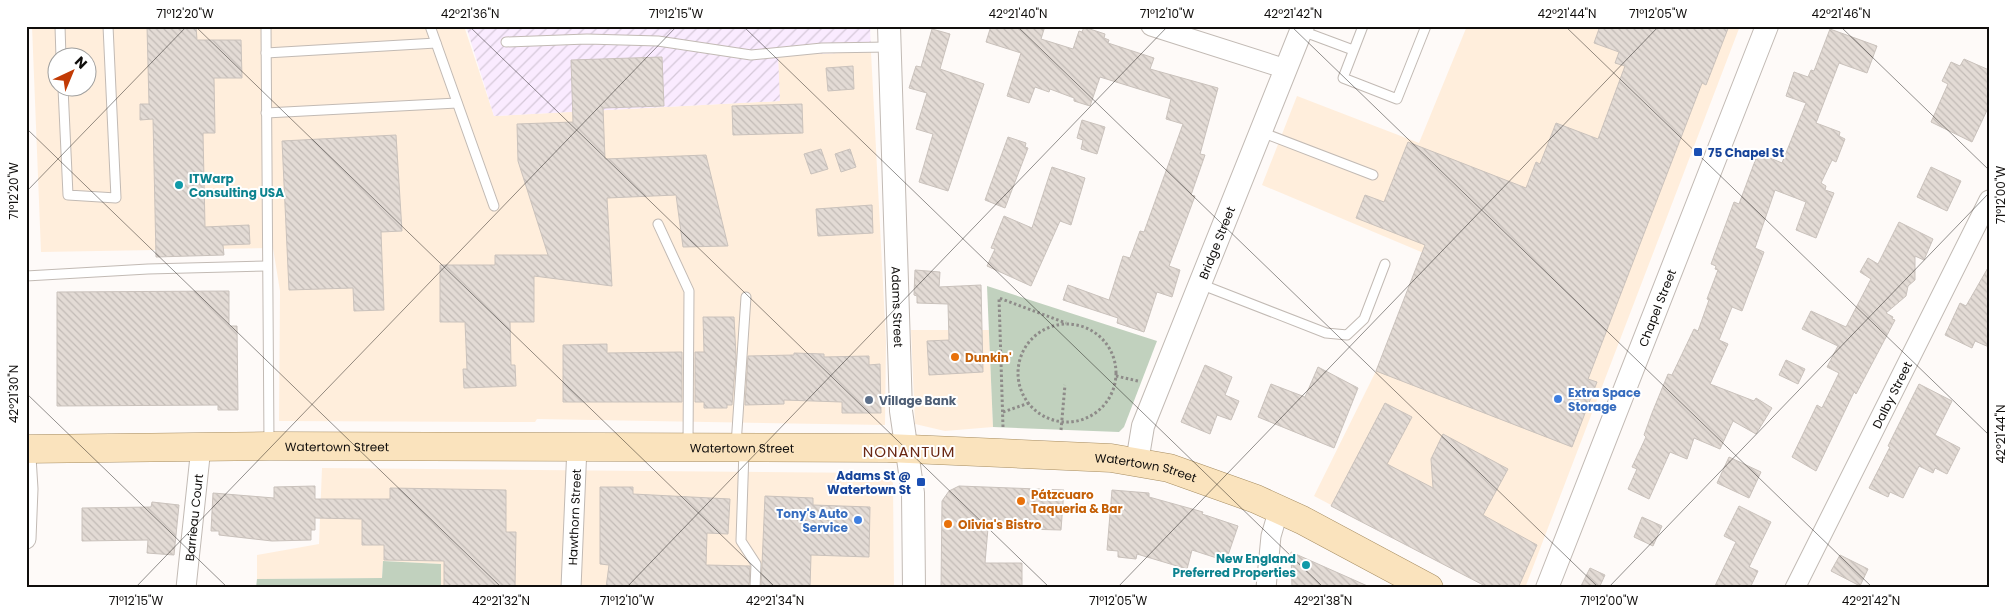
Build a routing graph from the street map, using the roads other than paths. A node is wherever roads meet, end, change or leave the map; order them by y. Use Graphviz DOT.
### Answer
graph roads {
  1 [pos="60,26"];
  2 [pos="108,26"];
  3 [pos="266,26"];
  4 [pos="430,26"];
  5 [pos="1151,26"];
  6 [pos="1363,26"];
  7 [pos="1426,26"];
  8 [pos="1767,26"];
  9 [pos="1302,28"];
  10 [pos="889,36"];
  11 [pos="506,42"];
  12 [pos="436,44"];
  13 [pos="61,48"];
  14 [pos="1354,50"];
  15 [pos="266,53"];
  16 [pos="1286,69"];
  17 [pos="63,98"];
  18 [pos="457,103"];
  19 [pos="266,113"];
  20 [pos="1261,132"];
  21 [pos="1373,174"];
  22 [pos="1989,200"];
  23 [pos="494,206"];
  24 [pos="658,224"];
  25 [pos="1386,264"];
  26 [pos="267,266"];
  27 [pos="26,276"];
  28 [pos="1199,284"];
  29 [pos="746,297"];
  30 [pos="269,446"];
  31 [pos="577,446"];
  32 [pos="201,447"];
  33 [pos="688,447"];
  34 [pos="740,447"];
  35 [pos="26,449"];
  36 [pos="906,449"];
  37 [pos="26,458"];
  38 [pos="1138,462"];
  39 [pos="1279,509"];
  40 [pos="26,539"];
  41 [pos="186,588"];
  42 [pos="570,588"];
  43 [pos="755,588"];
  44 [pos="914,588"];
  45 [pos="1266,588"];
  46 [pos="1429,588"];
  47 [pos="1547,588"];
  48 [pos="1795,588"];
  1 -- 13 [label="lane"];
  2 -- 17 [label="lane"];
  3 -- 15 [label="lane"];
  4 -- 12 [label="lane"];
  5 -- 16 [label="street"];
  6 -- 14 [label="lane"];
  7 -- 14 [label="lane"];
  8 -- 47 [label="street, Chapel Street"];
  9 -- 14 [label="lane"];
  9 -- 16 [label="street, Bridge Street"];
  10 -- 11 [label="lane"];
  10 -- 36 [label="street, Adams Street"];
  12 -- 15 [label="lane"];
  12 -- 18 [label="lane"];
  15 -- 19 [label="lane"];
  16 -- 20 [label="street, Bridge Street"];
  18 -- 19 [label="lane"];
  18 -- 23 [label="lane"];
  19 -- 26 [label="lane"];
  20 -- 21 [label="lane"];
  20 -- 28 [label="street, Bridge Street"];
  22 -- 48 [label="street, Dalby Street"];
  24 -- 33 [label="lane"];
  25 -- 28 [label="lane"];
  26 -- 27 [label="lane"];
  26 -- 30 [label="lane"];
  28 -- 38 [label="street, Bridge Street"];
  29 -- 34 [label="lane"];
  30 -- 31 [label="main road, Watertown Street"];
  30 -- 32 [label="main road, Watertown Street"];
  31 -- 33 [label="main road, Watertown Street"];
  31 -- 42 [label="street, Hawthorn Street"];
  32 -- 35 [label="main road, Watertown Street"];
  32 -- 41 [label="street, Barrieau Court"];
  33 -- 34 [label="main road, Watertown Street"];
  34 -- 36 [label="main road, Watertown Street"];
  34 -- 43 [label="lane"];
  36 -- 38 [label="main road, Watertown Street"];
  36 -- 44 [label="street, Adams Street"];
  37 -- 40 [label="street"];
  38 -- 39 [label="main road, Watertown Street"];
  39 -- 45 [label="street"];
  39 -- 46 [label="main road, Watertown Street"];
}
